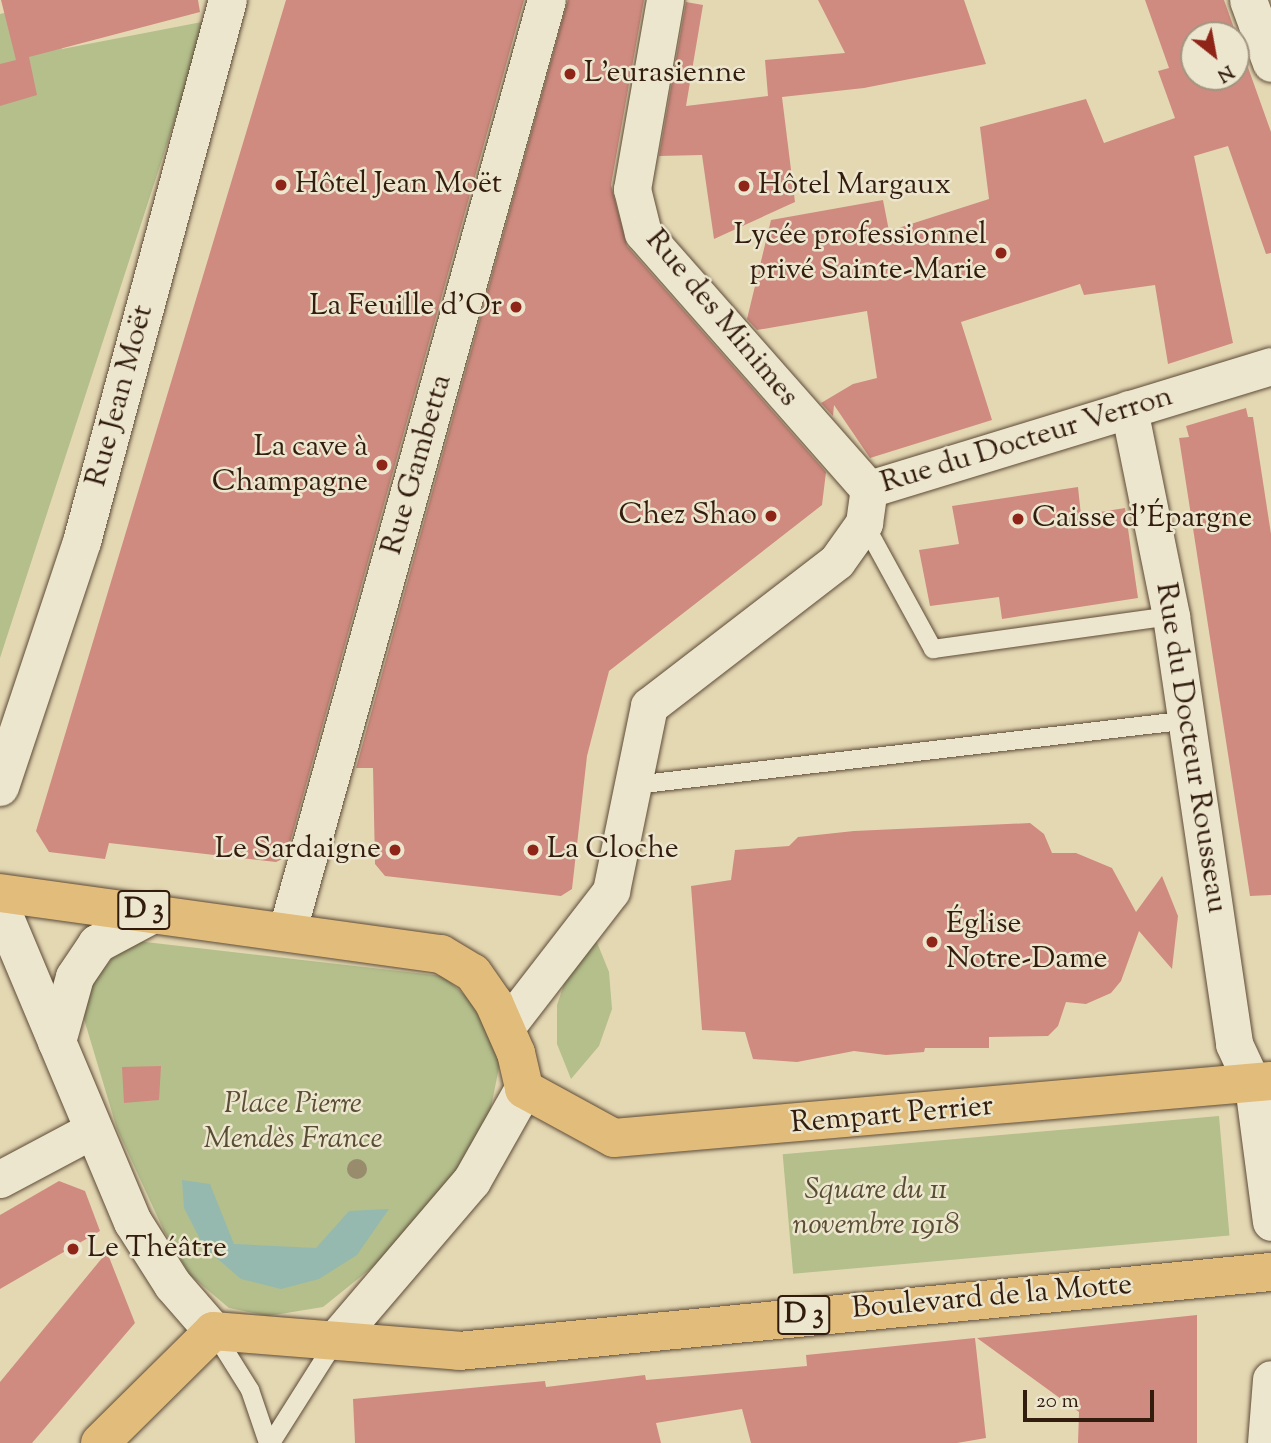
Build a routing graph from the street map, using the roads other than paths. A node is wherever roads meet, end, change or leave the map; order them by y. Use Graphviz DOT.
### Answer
graph roads {
  1 [pos="229,0"];
  2 [pos="547,0"];
  3 [pos="665,0"];
  4 [pos="1248,0"];
  5 [pos="1271,63"];
  6 [pos="1271,366"];
  7 [pos="1129,409"];
  8 [pos="866,506"];
  9 [pos="1171,616"];
  10 [pos="1190,720"];
  11 [pos="635,785"];
  12 [pos="0,787"];
  13 [pos="0,892"];
  14 [pos="0,906"];
  15 [pos="157,912"];
  16 [pos="288,930"];
  17 [pos="506,1027"];
  18 [pos="57,1042"];
  19 [pos="1262,1083"];
  20 [pos="524,1088"];
  21 [pos="94,1129"];
  22 [pos="0,1179"];
  23 [pos="1268,1182"];
  24 [pos="1271,1222"];
  25 [pos="1271,1272"];
  26 [pos="213,1331"];
  27 [pos="337,1339"];
  28 [pos="1271,1379"];
  29 [pos="100,1443"];
  30 [pos="269,1443"];
  31 [pos="1266,1443"];
  1 -- 12 [label="main road, Rue Jean Moët"];
  2 -- 16 [label="main road, Rue Gambetta"];
  3 -- 8 [label="street, Rue des Minimes"];
  4 -- 5 [label="street"];
  6 -- 7 [label="street, Rue du Docteur Verron"];
  7 -- 8 [label="street, Rue du Docteur Verron"];
  7 -- 9 [label="street, Rue du Docteur Rousseau"];
  8 -- 9 [label="lane"];
  8 -- 11 [label="street, Rue du Docteur Verron"];
  9 -- 10 [label="street, Rue du Docteur Rousseau"];
  10 -- 11 [label="lane"];
  10 -- 19 [label="street, Rue du Docteur Rousseau"];
  11 -- 17 [label="street, Rue du Docteur Verron"];
  13 -- 15 [label="main road, D 3"];
  14 -- 18 [label="main road"];
  15 -- 16 [label="main road, D 3"];
  15 -- 18 [label="main road"];
  16 -- 17 [label="main road, D 3"];
  17 -- 20 [label="main road, D 3"];
  18 -- 21 [label="main road"];
  19 -- 20 [label="main road, Rempart Perrier"];
  19 -- 23 [label="street, Rue du Docteur Rousseau"];
  20 -- 27 [label="main road"];
  21 -- 22 [label="street"];
  21 -- 26 [label="main road"];
  23 -- 24 [label="street, Rue du Docteur Rousseau"];
  25 -- 27 [label="main road, Boulevard de la Motte / D 3"];
  26 -- 27 [label="main road, D 3"];
  26 -- 29 [label="main road"];
  26 -- 30 [label="lane"];
  27 -- 30 [label="lane"];
  28 -- 31 [label="street"];
}
